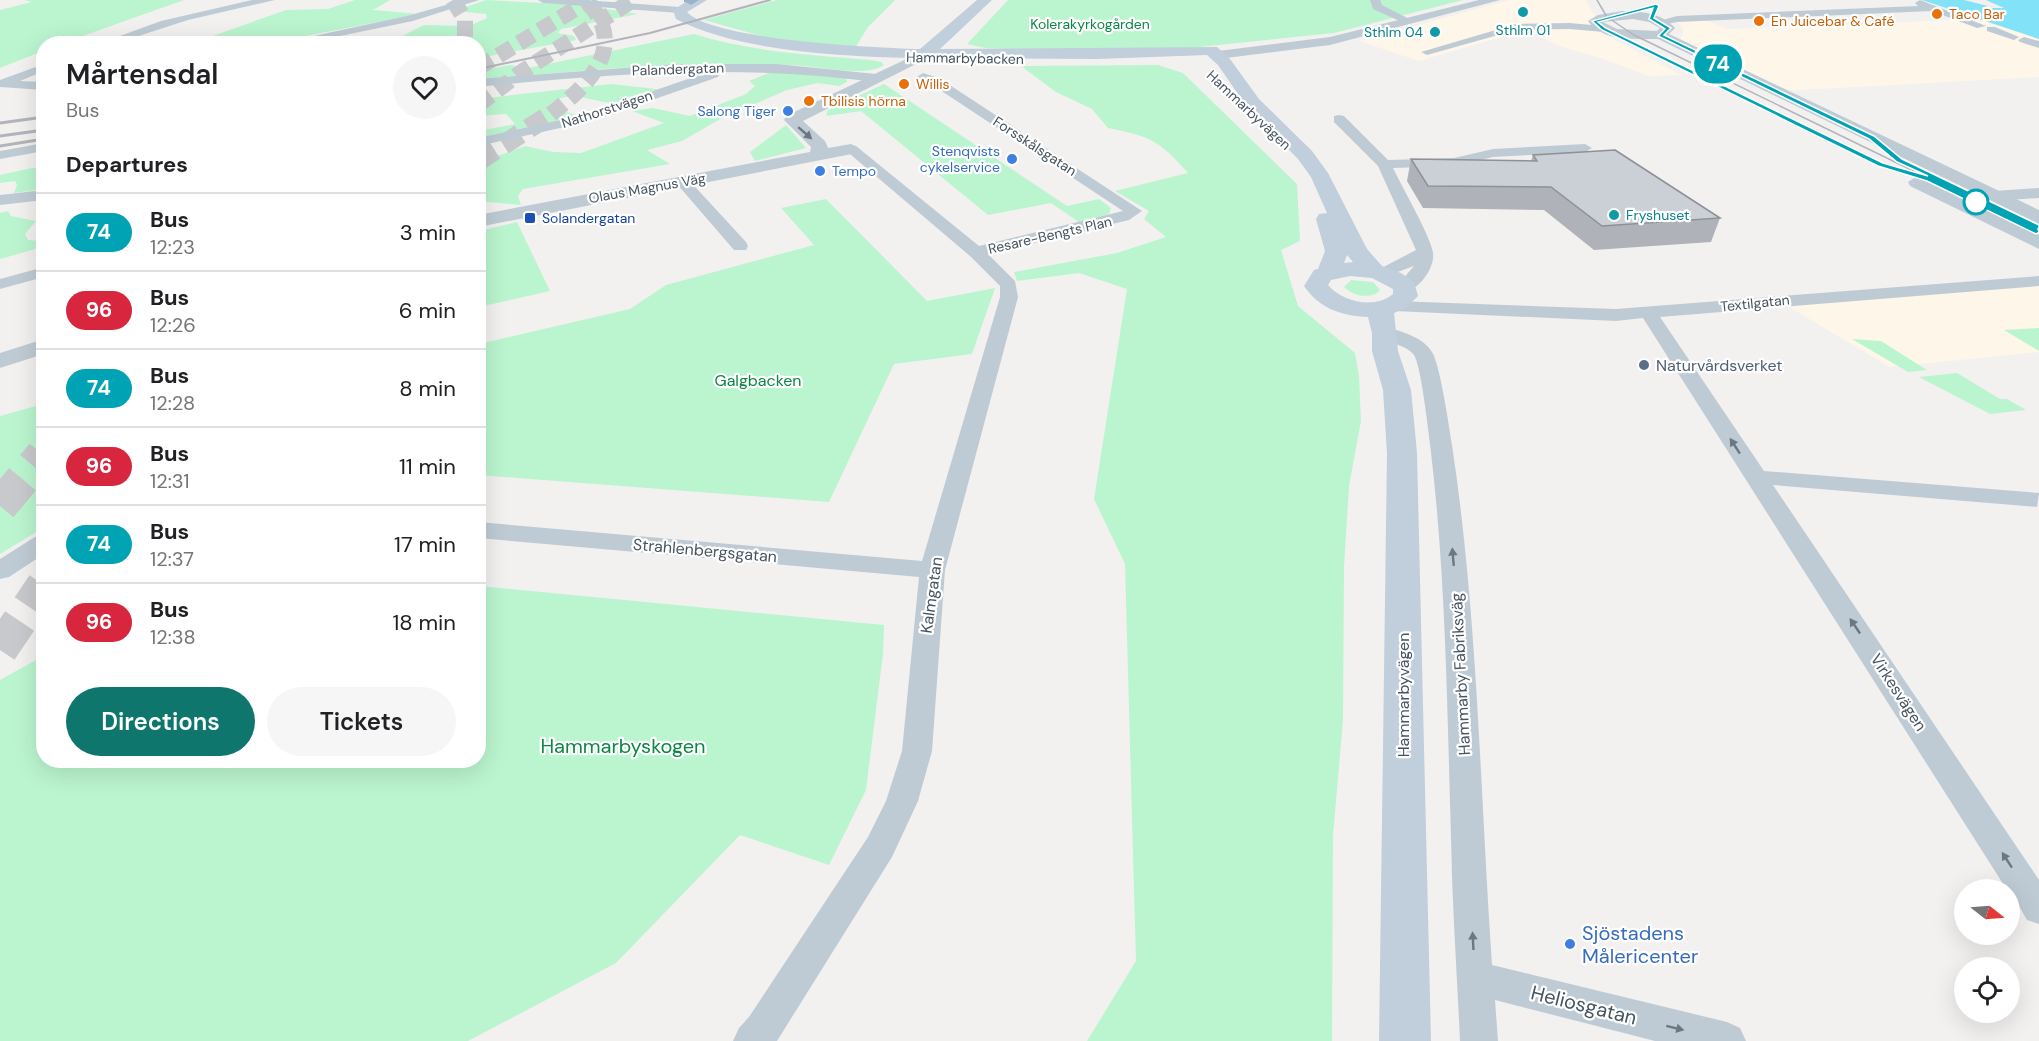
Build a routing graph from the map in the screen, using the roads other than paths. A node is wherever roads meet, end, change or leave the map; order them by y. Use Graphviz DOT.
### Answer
graph roads {
  1 [pos="270,0"];
  2 [pos="543,0"];
  3 [pos="985,0"];
  4 [pos="997,0"];
  5 [pos="1375,0"];
  6 [pos="1494,0"];
  7 [pos="1912,0"];
  8 [pos="471,1"];
  9 [pos="688,3"];
  10 [pos="1935,8"];
  11 [pos="1408,21"];
  12 [pos="1658,25"];
  13 [pos="1604,28"];
  14 [pos="124,36"];
  15 [pos="322,36"];
  16 [pos="2039,45"];
  17 [pos="1427,52"];
  18 [pos="1655,52"];
  19 [pos="929,56"];
  20 [pos="1205,60"];
  21 [pos="733,67"];
  22 [pos="36,71"];
  23 [pos="923,77"];
  24 [pos="876,78"];
  25 [pos="486,82"];
  26 [pos="3,84"];
  27 [pos="36,86"];
  28 [pos="814,108"];
  29 [pos="1339,119"];
  30 [pos="486,140"];
  31 [pos="36,148"];
  32 [pos="1585,148"];
  33 [pos="851,149"];
  34 [pos="0,155"];
  35 [pos="816,156"];
  36 [pos="1384,164"];
  37 [pos="1898,173"];
  38 [pos="682,181"];
  39 [pos="2039,193"];
  40 [pos="36,196"];
  41 [pos="1994,196"];
  42 [pos="0,200"];
  43 [pos="1123,217"];
  44 [pos="2039,218"];
  45 [pos="486,219"];
  46 [pos="2039,243"];
  47 [pos="740,246"];
  48 [pos="1425,251"];
  49 [pos="976,252"];
  50 [pos="1329,272"];
  51 [pos="1377,272"];
  52 [pos="36,274"];
  53 [pos="2039,281"];
  54 [pos="0,284"];
  55 [pos="1336,302"];
  56 [pos="1393,313"];
  57 [pos="1649,314"];
  58 [pos="36,349"];
  59 [pos="0,361"];
  60 [pos="1755,477"];
  61 [pos="2037,500"];
  62 [pos="486,531"];
  63 [pos="36,547"];
  64 [pos="932,570"];
  65 [pos="0,571"];
  66 [pos="2039,909"];
  67 [pos="1475,978"];
  68 [pos="752,1041"];
  69 [pos="1405,1041"];
  70 [pos="1479,1041"];
  71 [pos="1727,1041"];
  1 -- 14 [label="street"];
  2 -- 9 [label="street, Hammarbybacken"];
  3 -- 19 [label="main road"];
  4 -- 19 [label="main road"];
  5 -- 11 [label="street"];
  6 -- 11 [label="street, Hammarbybacken"];
  7 -- 10 [label="street"];
  8 -- 15 [label="street"];
  9 -- 19 [label="main road, Hammarbybacken"];
  10 -- 12 [label="street"];
  10 -- 16 [label="street"];
  11 -- 20 [label="street, Hammarbybacken"];
  12 -- 13 [label="street"];
  12 -- 13 [label="street"];
  12 -- 41 [label="street"];
  13 -- 17 [label="street"];
  13 -- 18 [label="street"];
  19 -- 20 [label="main road, Hammarbybacken"];
  19 -- 24 [label="street"];
  20 -- 50 [label="main road, Hammarbyvägen"];
  20 -- 51 [label="main road, Hammarbyvägen"];
  21 -- 24 [label="street, Palandergatan"];
  21 -- 25 [label="street, Palandergatan"];
  21 -- 30 [label="street, Nathorstvägen"];
  22 -- 26 [label="street"];
  23 -- 43 [label="street, Forsskålsgatan"];
  24 -- 28 [label="street"];
  26 -- 27 [label="street"];
  28 -- 33 [label="street"];
  28 -- 35 [label="street, one-way"];
  29 -- 36 [label="street"];
  31 -- 34 [label="street"];
  32 -- 36 [label="street"];
  33 -- 35 [label="street, Olaus Magnus Väg"];
  33 -- 49 [label="street, Kalmgatan"];
  35 -- 38 [label="street, Olaus Magnus Väg"];
  36 -- 48 [label="street"];
  37 -- 46 [label="street"];
  38 -- 45 [label="street, Olaus Magnus Väg"];
  38 -- 47 [label="street"];
  39 -- 41 [label="street"];
  40 -- 42 [label="street"];
  41 -- 44 [label="street"];
  43 -- 49 [label="street, Resare-Bengts Plan"];
  48 -- 51 [label="street"];
  48 -- 56 [label="street"];
  49 -- 64 [label="street, Kalmgatan"];
  50 -- 51 [label="main road, Hammarbyvägen"];
  50 -- 55 [label="main road, Hammarbyvägen"];
  51 -- 56 [label="main road, Hammarbyvägen"];
  52 -- 54 [label="street"];
  53 -- 57 [label="street, Textilgatan"];
  55 -- 56 [label="main road"];
  55 -- 56 [label="main road, Hammarbyvägen"];
  56 -- 57 [label="street, Textilgatan"];
  67 -- 56 [label="street, Hammarby Fabriksväg, one-way"];
  56 -- 69 [label="main road, Hammarbyvägen"];
  60 -- 57 [label="street, Virkesvägen, one-way"];
  58 -- 59 [label="street"];
  60 -- 61 [label="street"];
  66 -- 60 [label="street, Virkesvägen, one-way"];
  62 -- 64 [label="street, Strahlenbergsgatan"];
  63 -- 65 [label="street"];
  64 -- 68 [label="street, Kalmgatan"];
  67 -- 70 [label="street, Hammarby Fabriksväg"];
  67 -- 71 [label="street, Heliosgatan, one-way"];
}
